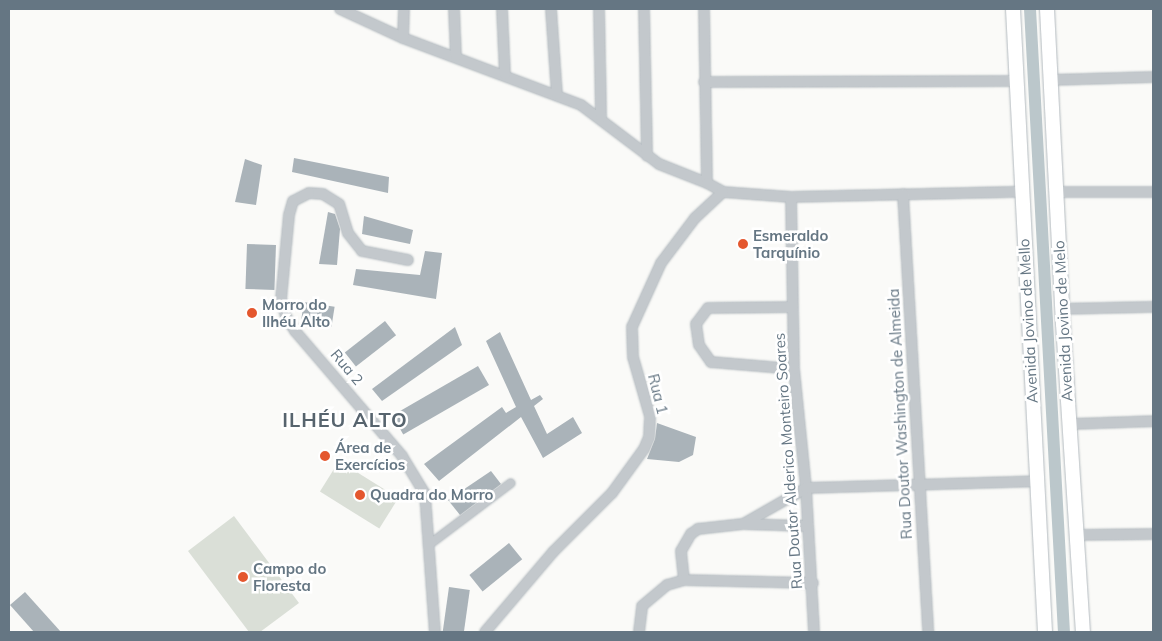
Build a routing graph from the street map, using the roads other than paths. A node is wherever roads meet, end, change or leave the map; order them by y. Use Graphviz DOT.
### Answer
graph roads {
  1 [pos="404,9"];
  2 [pos="454,9"];
  3 [pos="502,9"];
  4 [pos="551,9"];
  5 [pos="599,9"];
  6 [pos="644,9"];
  7 [pos="704,9"];
  8 [pos="1013,9"];
  9 [pos="1047,9"];
  10 [pos="346,10"];
  11 [pos="403,38"];
  12 [pos="456,56"];
  13 [pos="505,74"];
  14 [pos="1153,77"];
  15 [pos="1050,80"];
  16 [pos="1016,81"];
  17 [pos="704,82"];
  18 [pos="557,94"];
  19 [pos="601,117"];
  20 [pos="647,156"];
  21 [pos="707,183"];
  22 [pos="723,192"];
  23 [pos="1020,192"];
  24 [pos="1056,192"];
  25 [pos="1153,192"];
  26 [pos="903,194"];
  27 [pos="791,197"];
  28 [pos="408,260"];
  29 [pos="793,307"];
  30 [pos="1153,307"];
  31 [pos="1063,310"];
  32 [pos="794,369"];
  33 [pos="1153,421"];
  34 [pos="1069,424"];
  35 [pos="1037,482"];
  36 [pos="511,483"];
  37 [pos="919,485"];
  38 [pos="806,488"];
  39 [pos="742,524"];
  40 [pos="807,526"];
  41 [pos="1153,534"];
  42 [pos="1078,535"];
  43 [pos="430,544"];
  44 [pos="684,580"];
  45 [pos="813,583"];
  46 [pos="435,632"];
  47 [pos="485,632"];
  48 [pos="639,632"];
  49 [pos="814,632"];
  50 [pos="928,632"];
  51 [pos="1045,632"];
  52 [pos="1083,632"];
  1 -- 11 [label="street"];
  2 -- 12 [label="street"];
  3 -- 13 [label="street"];
  4 -- 18 [label="street"];
  5 -- 19 [label="street"];
  6 -- 20 [label="street"];
  7 -- 17 [label="street"];
  8 -- 16 [label="main road, Avenida Jovino de Mello"];
  9 -- 15 [label="main road, Avenida Jovino de Melo"];
  10 -- 11 [label="street"];
  11 -- 12 [label="street"];
  12 -- 13 [label="street"];
  13 -- 18 [label="street"];
  14 -- 15 [label="street"];
  15 -- 24 [label="main road, Avenida Jovino de Melo"];
  16 -- 17 [label="street"];
  16 -- 23 [label="main road, Avenida Jovino de Mello"];
  17 -- 21 [label="street"];
  18 -- 19 [label="street"];
  19 -- 20 [label="street"];
  20 -- 21 [label="street"];
  21 -- 22 [label="street"];
  22 -- 27 [label="street"];
  22 -- 47 [label="street, Rua 1"];
  23 -- 26 [label="street"];
  23 -- 35 [label="main road, Avenida Jovino de Mello"];
  24 -- 25 [label="street"];
  24 -- 31 [label="main road, Avenida Jovino de Melo"];
  26 -- 27 [label="street"];
  26 -- 37 [label="street, Rua Doutor Washington de Almeida"];
  27 -- 29 [label="street, Rua Doutor Alderico Monteiro Soares"];
  28 -- 43 [label="street, Rua 2"];
  29 -- 32 [label="street, Rua Doutor Alderico Monteiro Soares"];
  29 -- 32 [label="street"];
  30 -- 31 [label="street"];
  31 -- 34 [label="main road, Avenida Jovino de Melo"];
  32 -- 38 [label="street, Rua Doutor Alderico Monteiro Soares"];
  33 -- 34 [label="street"];
  34 -- 42 [label="main road, Avenida Jovino de Melo"];
  35 -- 37 [label="street"];
  35 -- 51 [label="main road, Avenida Jovino de Mello"];
  36 -- 43 [label="street"];
  37 -- 38 [label="street"];
  37 -- 50 [label="street, Rua Doutor Washington de Almeida"];
  38 -- 39 [label="street"];
  38 -- 40 [label="street, Rua Doutor Alderico Monteiro Soares"];
  39 -- 40 [label="street"];
  39 -- 44 [label="street"];
  40 -- 45 [label="street, Rua Doutor Alderico Monteiro Soares"];
  41 -- 42 [label="street"];
  42 -- 52 [label="main road, Avenida Jovino de Melo"];
  43 -- 46 [label="street, Rua 2"];
  44 -- 45 [label="street"];
  44 -- 48 [label="street"];
  45 -- 49 [label="street, Rua Doutor Alderico Monteiro Soares"];
}
